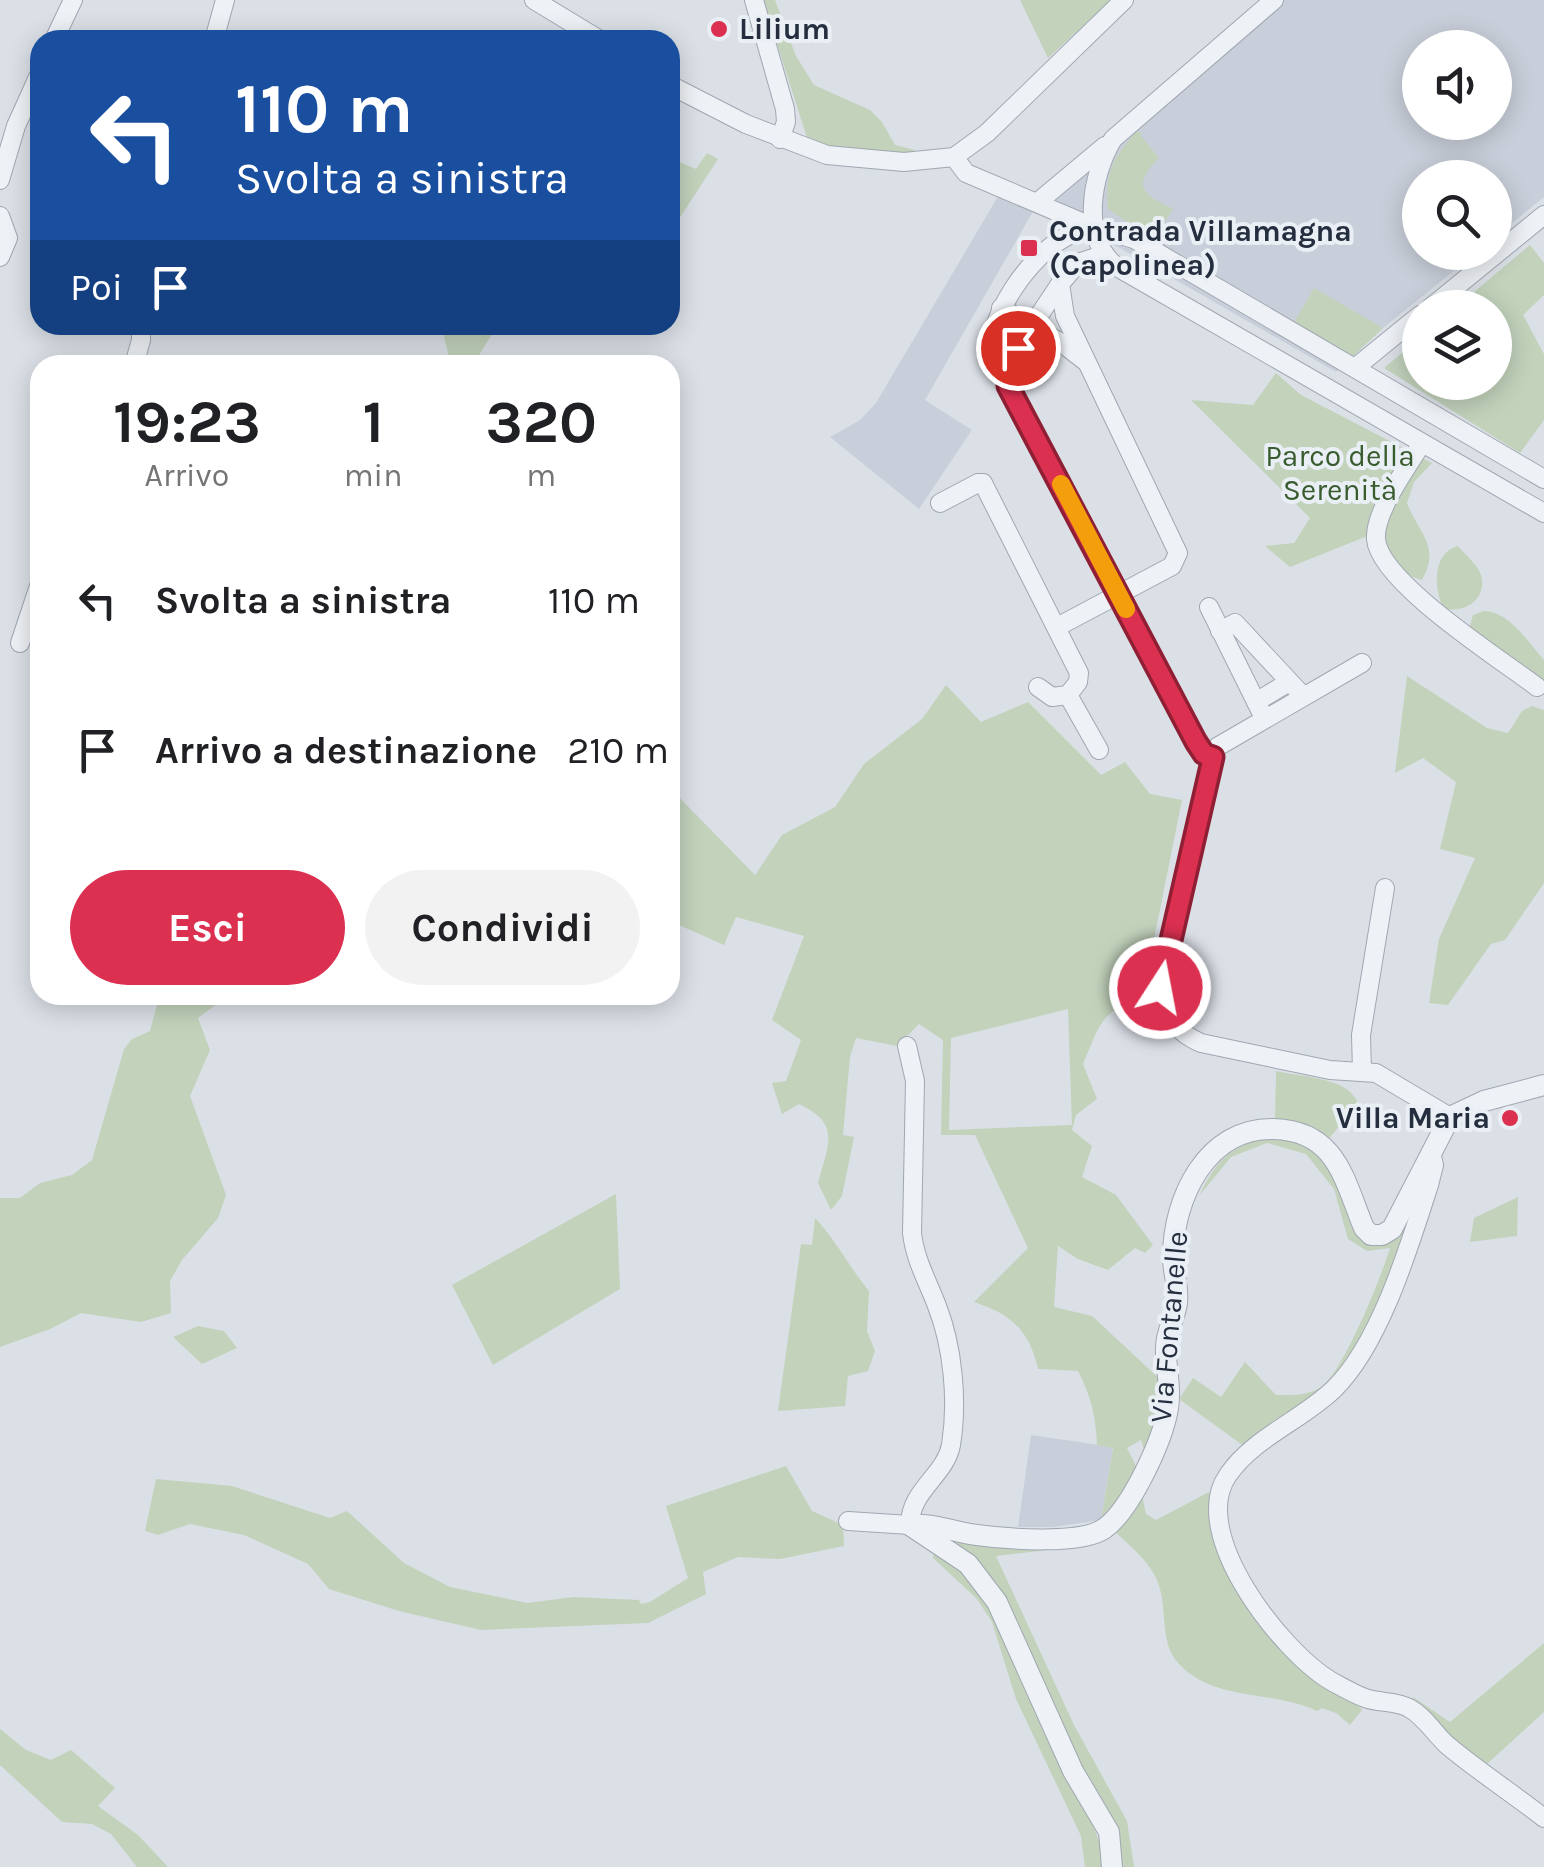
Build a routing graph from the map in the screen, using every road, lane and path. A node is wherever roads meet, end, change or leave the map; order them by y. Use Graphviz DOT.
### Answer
graph roads {
  1 [pos="73,0"];
  2 [pos="225,0"];
  3 [pos="534,0"];
  4 [pos="754,0"];
  5 [pos="1124,0"];
  6 [pos="1274,0"];
  7 [pos="59,30"];
  8 [pos="217,30"];
  9 [pos="584,30"];
  10 [pos="680,90"];
  11 [pos="30,95"];
  12 [pos="780,139"];
  13 [pos="1113,139"];
  14 [pos="954,157"];
  15 [pos="0,180"];
  16 [pos="1034,201"];
  17 [pos="0,216"];
  18 [pos="1544,216"];
  19 [pos="1093,227"];
  20 [pos="1102,255"];
  21 [pos="0,257"];
  22 [pos="1060,284"];
  23 [pos="1452,290"];
  24 [pos="1001,308"];
  25 [pos="1032,326"];
  26 [pos="1402,330"];
  27 [pos="1088,364"];
  28 [pos="1356,367"];
  29 [pos="1008,386"];
  30 [pos="1422,443"];
  31 [pos="1544,478"];
  32 [pos="940,502"];
  33 [pos="1544,513"];
  34 [pos="1118,594"];
  35 [pos="1208,607"];
  36 [pos="30,613"];
  37 [pos="1057,627"];
  38 [pos="1220,630"];
  39 [pos="20,643"];
  40 [pos="1362,664"];
  41 [pos="1289,682"];
  42 [pos="1038,687"];
  43 [pos="1537,687"];
  44 [pos="1068,695"];
  45 [pos="1303,696"];
  46 [pos="1260,710"];
  47 [pos="1099,750"];
  48 [pos="1213,757"];
  49 [pos="1385,888"];
  50 [pos="907,1046"];
  51 [pos="1362,1071"];
  52 [pos="1544,1085"];
  53 [pos="1450,1117"];
  54 [pos="1431,1152"];
  55 [pos="848,1520"];
  56 [pos="910,1525"];
  57 [pos="1544,1818"];
  58 [pos="1112,1867"];
  1 -- 7 [label="street"];
  2 -- 8 [label="street"];
  3 -- 9 [label="street"];
  4 -- 12 [label="street"];
  5 -- 14 [label="street"];
  6 -- 13 [label="street"];
  10 -- 12 [label="street"];
  11 -- 15 [label="street"];
  12 -- 14 [label="street"];
  13 -- 16 [label="street"];
  13 -- 19 [label="street"];
  14 -- 16 [label="street"];
  16 -- 19 [label="street"];
  17 -- 21 [label="street"];
  18 -- 23 [label="street"];
  19 -- 20 [label="street"];
  19 -- 24 [label="street"];
  19 -- 28 [label="street"];
  20 -- 22 [label="street"];
  20 -- 30 [label="street"];
  22 -- 25 [label="street"];
  22 -- 27 [label="street"];
  24 -- 25 [label="street"];
  24 -- 29 [label="street"];
  25 -- 27 [label="street"];
  25 -- 29 [label="street"];
  26 -- 28 [label="street"];
  27 -- 34 [label="street"];
  28 -- 31 [label="street"];
  29 -- 34 [label="street"];
  30 -- 33 [label="street"];
  30 -- 43 [label="street"];
  32 -- 37 [label="street"];
  34 -- 37 [label="street"];
  34 -- 48 [label="street"];
  35 -- 38 [label="street"];
  36 -- 39 [label="street"];
  37 -- 44 [label="street"];
  38 -- 41 [label="street"];
  38 -- 46 [label="street"];
  40 -- 45 [label="street"];
  41 -- 45 [label="street"];
  41 -- 46 [label="street"];
  42 -- 44 [label="street"];
  44 -- 47 [label="street"];
  45 -- 46 [label="street"];
  46 -- 48 [label="street"];
  48 -- 51 [label="street"];
  49 -- 51 [label="street"];
  50 -- 56 [label="street"];
  51 -- 53 [label="street"];
  52 -- 53 [label="street"];
  53 -- 54 [label="street, Via Fontanelle"];
  54 -- 56 [label="street, Via Fontanelle"];
  54 -- 57 [label="street"];
  55 -- 56 [label="street, Via Fontanelle"];
  56 -- 58 [label="street"];
}
